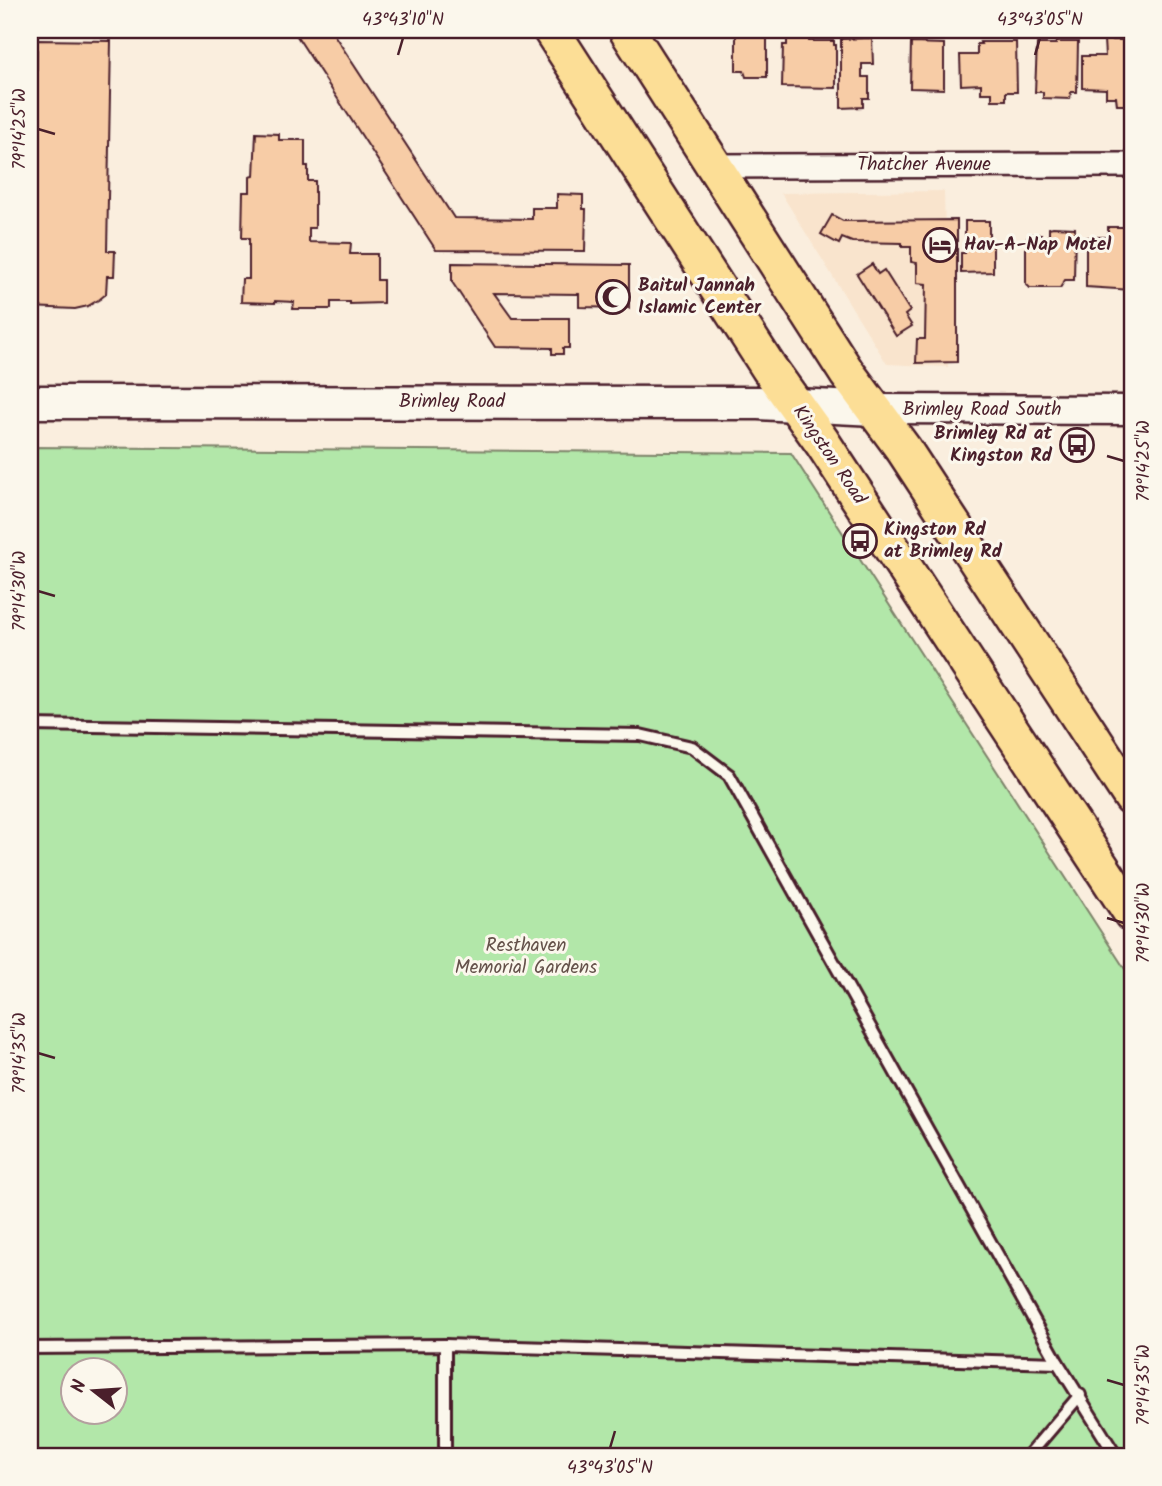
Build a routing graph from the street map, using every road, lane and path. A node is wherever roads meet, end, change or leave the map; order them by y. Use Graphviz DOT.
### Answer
graph roads {
  1 [pos="551,30"];
  2 [pos="627,30"];
  3 [pos="1132,165"];
  4 [pos="716,166"];
  5 [pos="30,402"];
  6 [pos="795,404"];
  7 [pos="874,409"];
  8 [pos="1132,410"];
  9 [pos="30,725"];
  10 [pos="1132,798"];
  11 [pos="1132,914"];
  12 [pos="445,1345"];
  13 [pos="30,1348"];
  14 [pos="1058,1363"];
  15 [pos="1080,1395"];
  16 [pos="445,1456"];
  17 [pos="1028,1456"];
  18 [pos="1116,1456"];
  1 -- 6 [label="main road, Kingston Road"];
  2 -- 4 [label="main road"];
  3 -- 4 [label="street, Thatcher Avenue"];
  4 -- 7 [label="main road"];
  5 -- 6 [label="main road, Brimley Road"];
  6 -- 7 [label="main road, Brimley Road"];
  6 -- 11 [label="main road, Kingston Road"];
  7 -- 8 [label="street, Brimley Road South"];
  7 -- 10 [label="main road"];
  9 -- 14 [label="lane"];
  12 -- 13 [label="lane"];
  12 -- 14 [label="lane"];
  12 -- 16 [label="lane"];
  14 -- 15 [label="lane"];
  15 -- 17 [label="lane"];
  15 -- 18 [label="lane"];
}
